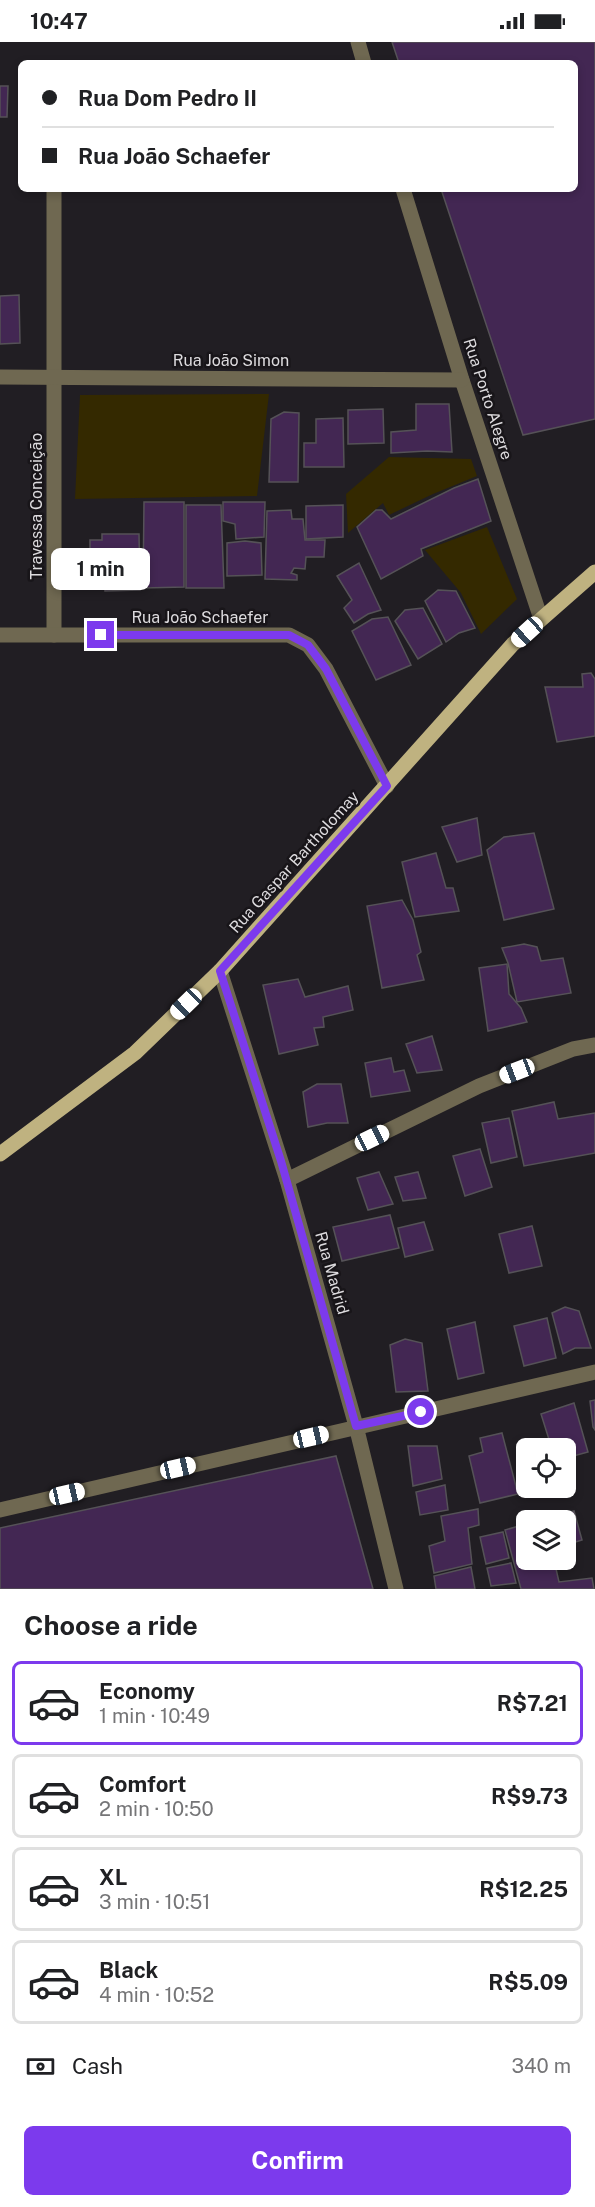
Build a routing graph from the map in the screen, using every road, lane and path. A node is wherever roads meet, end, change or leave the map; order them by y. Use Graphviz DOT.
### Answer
graph roads {
  1 [pos="358,42"];
  2 [pos="363,60"];
  3 [pos="54,192"];
  4 [pos="404,192"];
  5 [pos="0,377"];
  6 [pos="54,377"];
  7 [pos="462,380"];
  8 [pos="595,572"];
  9 [pos="541,619"];
  10 [pos="0,635"];
  11 [pos="54,635"];
  12 [pos="387,786"];
  13 [pos="220,971"];
  14 [pos="595,1045"];
  15 [pos="0,1154"];
  16 [pos="287,1180"];
  17 [pos="595,1372"];
  18 [pos="356,1426"];
  19 [pos="0,1510"];
  20 [pos="396,1589"];
  1 -- 2 [label="street"];
  3 -- 6 [label="street, Travessa Conceição"];
  4 -- 7 [label="street, Rua Porto Alegre"];
  5 -- 6 [label="street, Rua João Simon"];
  6 -- 7 [label="street, Rua João Simon"];
  6 -- 11 [label="street, Travessa Conceição"];
  7 -- 9 [label="street, Rua Porto Alegre"];
  8 -- 9 [label="main road, Rua Gaspar Bartholomay"];
  9 -- 12 [label="main road, Rua Gaspar Bartholomay"];
  10 -- 11 [label="street, Rua João Schaefer"];
  11 -- 12 [label="street, Rua João Schaefer"];
  12 -- 13 [label="main road, Rua Gaspar Bartholomay"];
  13 -- 15 [label="main road, Rua Gaspar Bartholomay"];
  13 -- 16 [label="street, Rua Madrid"];
  14 -- 16 [label="street"];
  16 -- 18 [label="street, Rua Madrid"];
  17 -- 18 [label="street"];
  18 -- 19 [label="street"];
  18 -- 20 [label="street, Rua Madrid"];
}
